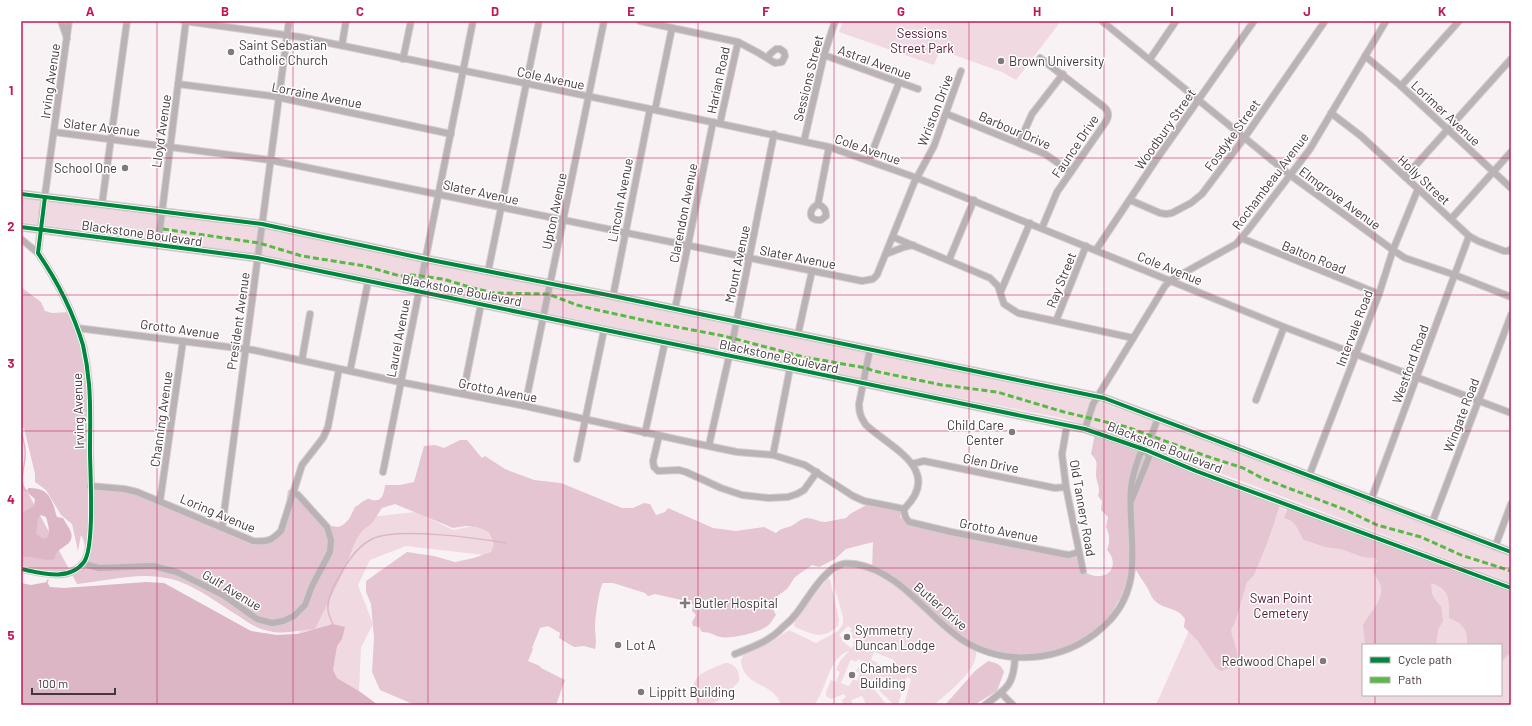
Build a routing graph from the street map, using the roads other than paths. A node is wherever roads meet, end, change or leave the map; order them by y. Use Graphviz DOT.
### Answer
graph roads {
  1 [pos="61,21"];
  2 [pos="69,21"];
  3 [pos="127,21"];
  4 [pos="185,21"];
  5 [pos="289,21"];
  6 [pos="346,21"];
  7 [pos="411,21"];
  8 [pos="473,21"];
  9 [pos="539,21"];
  10 [pos="604,21"];
  11 [pos="640,21"];
  12 [pos="835,21"];
  13 [pos="1102,21"];
  14 [pos="1176,21"];
  15 [pos="1254,21"];
  16 [pos="1325,21"];
  17 [pos="1386,21"];
  18 [pos="1459,21"];
  19 [pos="672,28"];
  20 [pos="287,34"];
  21 [pos="67,38"];
  22 [pos="738,42"];
  23 [pos="342,45"];
  24 [pos="824,55"];
  25 [pos="1365,56"];
  26 [pos="768,58"];
  27 [pos="1040,58"];
  28 [pos="403,59"];
  29 [pos="1150,59"];
  30 [pos="1511,59"];
  31 [pos="464,71"];
  32 [pos="961,72"];
  33 [pos="1063,74"];
  34 [pos="899,83"];
  35 [pos="178,84"];
  36 [pos="526,84"];
  37 [pos="1401,86"];
  38 [pos="918,89"];
  39 [pos="589,96"];
  40 [pos="278,98"];
  41 [pos="1199,99"];
  42 [pos="653,109"];
  43 [pos="1331,113"];
  44 [pos="947,114"];
  45 [pos="713,122"];
  46 [pos="720,123"];
  47 [pos="1446,129"];
  48 [pos="54,132"];
  49 [pos="451,134"];
  50 [pos="774,134"];
  51 [pos="1245,137"];
  52 [pos="112,139"];
  53 [pos="804,141"];
  54 [pos="1019,143"];
  55 [pos="170,146"];
  56 [pos="829,147"];
  57 [pos="1511,152"];
  58 [pos="270,160"];
  59 [pos="869,160"];
  60 [pos="1071,172"];
  61 [pos="1494,172"];
  62 [pos="1290,175"];
  63 [pos="1405,177"];
  64 [pos="917,178"];
  65 [pos="1511,188"];
  66 [pos="1418,189"];
  67 [pos="21,194"];
  68 [pos="439,194"];
  69 [pos="45,196"];
  70 [pos="974,200"];
  71 [pos="1130,200"];
  72 [pos="102,204"];
  73 [pos="818,204"];
  74 [pos="502,207"];
  75 [pos="161,212"];
  76 [pos="563,220"];
  77 [pos="1451,220"];
  78 [pos="1030,223"];
  79 [pos="262,224"];
  80 [pos="21,227"];
  81 [pos="1042,228"];
  82 [pos="41,230"];
  83 [pos="625,232"];
  84 [pos="1469,236"];
  85 [pos="893,237"];
  86 [pos="1241,238"];
  87 [pos="21,239"];
  88 [pos="158,244"];
  89 [pos="688,245"];
  90 [pos="914,245"];
  91 [pos="1086,246"];
  92 [pos="1096,250"];
  93 [pos="1393,250"];
  94 [pos="1510,250"];
  95 [pos="38,253"];
  96 [pos="886,254"];
  97 [pos="257,258"];
  98 [pos="749,258"];
  99 [pos="426,259"];
  100 [pos="949,260"];
  101 [pos="812,271"];
  102 [pos="488,272"];
  103 [pos="1454,275"];
  104 [pos="1171,280"];
  105 [pos="368,282"];
  106 [pos="550,285"];
  107 [pos="1001,291"];
  108 [pos="418,292"];
  109 [pos="1379,294"];
  110 [pos="613,296"];
  111 [pos="1511,297"];
  112 [pos="481,304"];
  113 [pos="674,309"];
  114 [pos="310,314"];
  115 [pos="1511,315"];
  116 [pos="543,317"];
  117 [pos="736,321"];
  118 [pos="1056,321"];
  119 [pos="1284,327"];
  120 [pos="77,328"];
  121 [pos="604,330"];
  122 [pos="798,334"];
  123 [pos="1133,338"];
  124 [pos="183,341"];
  125 [pos="665,342"];
  126 [pos="245,349"];
  127 [pos="870,349"];
  128 [pos="1355,355"];
  129 [pos="729,356"];
  130 [pos="302,360"];
  131 [pos="790,368"];
  132 [pos="339,369"];
  133 [pos="350,372"];
  134 [pos="1417,378"];
  135 [pos="400,382"];
  136 [pos="863,383"];
  137 [pos="463,394"];
  138 [pos="1097,396"];
  139 [pos="1256,400"];
  140 [pos="1479,401"];
  141 [pos="525,406"];
  142 [pos="1511,413"];
  143 [pos="1158,418"];
  144 [pos="586,420"];
  145 [pos="1067,425"];
  146 [pos="1085,429"];
  147 [pos="645,433"];
  148 [pos="659,436"];
  149 [pos="709,445"];
  150 [pos="1146,450"];
  151 [pos="773,455"];
  152 [pos="577,459"];
  153 [pos="912,464"];
  154 [pos="382,472"];
  155 [pos="817,472"];
  156 [pos="1309,476"];
  157 [pos="90,486"];
  158 [pos="1066,488"];
  159 [pos="293,492"];
  160 [pos="1371,500"];
  161 [pos="160,501"];
  162 [pos="1131,502"];
  163 [pos="1511,504"];
  164 [pos="904,509"];
  165 [pos="1432,522"];
  166 [pos="222,528"];
  167 [pos="1495,547"];
  168 [pos="1079,552"];
  169 [pos="1511,552"];
  170 [pos="84,563"];
  171 [pos="21,569"];
  172 [pos="1083,571"];
  173 [pos="1511,588"];
  174 [pos="735,654"];
  175 [pos="1015,657"];
  176 [pos="1001,693"];
  177 [pos="985,705"];
  178 [pos="1013,705"];
  1 -- 21 [label="street"];
  2 -- 21 [label="street, Irving Avenue"];
  3 -- 52 [label="street"];
  4 -- 20 [label="street, Cole Avenue"];
  4 -- 35 [label="street, Lloyd Avenue"];
  5 -- 20 [label="street, President Avenue"];
  6 -- 23 [label="street"];
  7 -- 28 [label="street"];
  8 -- 31 [label="street, Laurel Avenue"];
  9 -- 36 [label="street"];
  10 -- 39 [label="street, Upton Avenue"];
  11 -- 19 [label="street"];
  12 -- 24 [label="street, Sessions Street"];
  13 -- 29 [label="street, Elmgrove Avenue"];
  14 -- 29 [label="street"];
  15 -- 41 [label="street, Woodbury Street"];
  16 -- 51 [label="street, Fosdyke Street"];
  17 -- 25 [label="street, Rochambeau Avenue"];
  18 -- 37 [label="street"];
  19 -- 22 [label="street"];
  19 -- 42 [label="street, Lincoln Avenue"];
  20 -- 23 [label="street, Cole Avenue"];
  20 -- 40 [label="street, President Avenue"];
  21 -- 48 [label="street, Irving Avenue"];
  22 -- 26 [label="street"];
  22 -- 46 [label="street, Harian Road"];
  23 -- 28 [label="street, Cole Avenue"];
  24 -- 34 [label="street, Astral Avenue"];
  24 -- 53 [label="street, Sessions Street"];
  25 -- 37 [label="street, Lorimer Avenue"];
  25 -- 43 [label="street, Rochambeau Avenue"];
  27 -- 33 [label="street, Faunce Drive"];
  28 -- 31 [label="street, Cole Avenue"];
  29 -- 41 [label="street, Elmgrove Avenue"];
  30 -- 47 [label="street"];
  31 -- 36 [label="street, Cole Avenue"];
  31 -- 49 [label="street, Laurel Avenue"];
  32 -- 44 [label="street, Wriston Drive"];
  33 -- 54 [label="street"];
  33 -- 60 [label="street, Faunce Drive"];
  34 -- 38 [label="street, Astral Avenue"];
  34 -- 59 [label="street"];
  35 -- 40 [label="street, Lorraine Avenue"];
  35 -- 55 [label="street, Lloyd Avenue"];
  36 -- 39 [label="street, Cole Avenue"];
  36 -- 74 [label="street"];
  37 -- 47 [label="street, Lorimer Avenue"];
  39 -- 42 [label="street, Cole Avenue"];
  39 -- 76 [label="street, Upton Avenue"];
  40 -- 49 [label="street, Lorraine Avenue"];
  40 -- 58 [label="street, President Avenue"];
  41 -- 51 [label="street, Elmgrove Avenue"];
  41 -- 71 [label="street, Woodbury Street"];
  42 -- 45 [label="street, Cole Avenue"];
  42 -- 83 [label="street, Lincoln Avenue"];
  43 -- 62 [label="street, Rochambeau Avenue"];
  43 -- 63 [label="street, Holly Street"];
  44 -- 54 [label="street, Barbour Drive"];
  44 -- 64 [label="street, Wriston Drive"];
  45 -- 46 [label="street, Cole Avenue"];
  45 -- 89 [label="street, Clarendon Avenue"];
  46 -- 50 [label="street, Cole Avenue"];
  47 -- 61 [label="street, Lorimer Avenue"];
  47 -- 63 [label="street"];
  48 -- 52 [label="street, Slater Avenue"];
  48 -- 69 [label="street, Irving Avenue"];
  49 -- 68 [label="street, Laurel Avenue"];
  50 -- 53 [label="street, Cole Avenue"];
  50 -- 98 [label="street, Mount Avenue"];
  51 -- 62 [label="street, Elmgrove Avenue"];
  51 -- 71 [label="street, Fosdyke Street"];
  52 -- 55 [label="street, Slater Avenue"];
  52 -- 72 [label="street"];
  53 -- 56 [label="street, Cole Avenue"];
  54 -- 60 [label="street, Barbour Drive"];
  55 -- 58 [label="street, Slater Avenue"];
  55 -- 75 [label="street, Lloyd Avenue"];
  56 -- 59 [label="street, Cole Avenue"];
  56 -- 73 [label="street"];
  57 -- 61 [label="street"];
  58 -- 68 [label="street, Slater Avenue"];
  58 -- 79 [label="street, President Avenue"];
  59 -- 64 [label="street, Cole Avenue"];
  60 -- 81 [label="street, Faunce Drive"];
  61 -- 65 [label="street, Lorimer Avenue"];
  61 -- 77 [label="street"];
  62 -- 86 [label="street, Rochambeau Avenue"];
  62 -- 93 [label="street, Elmgrove Avenue"];
  63 -- 66 [label="street, Holly Street"];
  64 -- 70 [label="street, Cole Avenue"];
  64 -- 85 [label="street, Wriston Drive"];
  66 -- 77 [label="street, Holly Street"];
  66 -- 93 [label="street, Intervale Road"];
  67 -- 69 [label="main road, Blackstone Boulevard"];
  68 -- 74 [label="street, Slater Avenue"];
  68 -- 99 [label="street, Laurel Avenue"];
  69 -- 72 [label="main road, Blackstone Boulevard"];
  69 -- 82 [label="street, Irving Avenue"];
  70 -- 78 [label="street, Cole Avenue"];
  70 -- 100 [label="street"];
  71 -- 92 [label="street, Woodbury Street"];
  72 -- 75 [label="main road, Blackstone Boulevard"];
  74 -- 76 [label="street, Slater Avenue"];
  74 -- 102 [label="street"];
  75 -- 79 [label="main road, Blackstone Boulevard"];
  75 -- 88 [label="street, Lloyd Avenue"];
  76 -- 83 [label="street, Slater Avenue"];
  76 -- 106 [label="street, Upton Avenue"];
  77 -- 84 [label="street, Holly Street"];
  78 -- 81 [label="street, Cole Avenue"];
  78 -- 107 [label="street"];
  79 -- 97 [label="street, President Avenue"];
  79 -- 99 [label="main road, Blackstone Boulevard"];
  80 -- 82 [label="main road, Blackstone Boulevard"];
  81 -- 91 [label="street, Cole Avenue"];
  82 -- 88 [label="main road, Blackstone Boulevard"];
  82 -- 95 [label="street, Irving Avenue"];
  83 -- 89 [label="street, Slater Avenue"];
  83 -- 110 [label="street, Lincoln Avenue"];
  84 -- 94 [label="street, Holly Street"];
  84 -- 103 [label="street, Westford Road"];
  85 -- 90 [label="street"];
  85 -- 96 [label="street, Slater Avenue"];
  86 -- 104 [label="street, Rochambeau Avenue"];
  86 -- 109 [label="street, Balton Road"];
  87 -- 95 [label="street"];
  88 -- 97 [label="main road, Blackstone Boulevard"];
  89 -- 98 [label="street, Slater Avenue"];
  89 -- 113 [label="street, Clarendon Avenue"];
  90 -- 96 [label="street"];
  90 -- 100 [label="street"];
  91 -- 92 [label="street, Cole Avenue"];
  91 -- 118 [label="street, Ray Street"];
  92 -- 104 [label="street, Cole Avenue"];
  93 -- 103 [label="street, Elmgrove Avenue"];
  93 -- 109 [label="street, Intervale Road"];
  95 -- 120 [label="street, Irving Avenue"];
  96 -- 101 [label="street, Slater Avenue"];
  97 -- 105 [label="main road, Blackstone Boulevard"];
  97 -- 126 [label="street, President Avenue"];
  98 -- 101 [label="street, Slater Avenue"];
  98 -- 117 [label="street, Mount Avenue"];
  99 -- 102 [label="main road, Blackstone Boulevard"];
  99 -- 108 [label="street, Laurel Avenue"];
  100 -- 107 [label="street"];
  101 -- 122 [label="street"];
  102 -- 106 [label="main road, Blackstone Boulevard"];
  103 -- 111 [label="street, Elmgrove Avenue"];
  103 -- 134 [label="street, Westford Road"];
  104 -- 119 [label="street, Cole Avenue"];
  104 -- 123 [label="street, Rochambeau Avenue"];
  105 -- 108 [label="main road, Blackstone Boulevard"];
  105 -- 133 [label="street"];
  106 -- 110 [label="main road, Blackstone Boulevard"];
  106 -- 116 [label="street, Upton Avenue"];
  107 -- 118 [label="street"];
  108 -- 112 [label="main road, Blackstone Boulevard"];
  108 -- 135 [label="street, Laurel Avenue"];
  109 -- 128 [label="street, Intervale Road"];
  110 -- 113 [label="main road, Blackstone Boulevard"];
  112 -- 116 [label="main road, Blackstone Boulevard"];
  112 -- 137 [label="street"];
  113 -- 117 [label="main road, Blackstone Boulevard"];
  114 -- 130 [label="street"];
  115 -- 140 [label="street, Wingate Road"];
  116 -- 121 [label="main road, Blackstone Boulevard"];
  116 -- 141 [label="street, Upton Avenue"];
  117 -- 122 [label="main road, Blackstone Boulevard"];
  117 -- 129 [label="street, Mount Avenue"];
  118 -- 123 [label="street"];
  119 -- 128 [label="street, Cole Avenue"];
  119 -- 139 [label="street"];
  120 -- 124 [label="street, Grotto Avenue"];
  120 -- 157 [label="street, Irving Avenue"];
  121 -- 125 [label="main road, Blackstone Boulevard"];
  121 -- 144 [label="street"];
  122 -- 127 [label="main road, Blackstone Boulevard"];
  123 -- 138 [label="street, Rochambeau Avenue"];
  124 -- 126 [label="street, Grotto Avenue"];
  124 -- 161 [label="street, Channing Avenue"];
  125 -- 129 [label="main road, Blackstone Boulevard"];
  125 -- 147 [label="street"];
  126 -- 130 [label="street, Grotto Avenue"];
  126 -- 166 [label="street, President Avenue"];
  127 -- 136 [label="street"];
  127 -- 138 [label="main road, Blackstone Boulevard"];
  128 -- 134 [label="street, Cole Avenue"];
  128 -- 156 [label="street, Intervale Road"];
  129 -- 131 [label="main road, Blackstone Boulevard"];
  129 -- 149 [label="street, Mount Avenue"];
  130 -- 132 [label="street, Grotto Avenue"];
  131 -- 136 [label="main road, Blackstone Boulevard"];
  131 -- 151 [label="street"];
  132 -- 133 [label="street, Grotto Avenue"];
  132 -- 159 [label="street, Loring Avenue"];
  133 -- 135 [label="street, Grotto Avenue"];
  134 -- 140 [label="street, Cole Avenue"];
  134 -- 160 [label="street, Westford Road"];
  135 -- 137 [label="street, Grotto Avenue"];
  135 -- 154 [label="street, Laurel Avenue"];
  136 -- 145 [label="main road, Blackstone Boulevard"];
  136 -- 153 [label="street"];
  137 -- 141 [label="street, Grotto Avenue"];
  138 -- 143 [label="main road, Blackstone Boulevard"];
  138 -- 146 [label="street, Rochambeau Avenue"];
  140 -- 142 [label="street, Cole Avenue"];
  140 -- 165 [label="street, Wingate Road"];
  141 -- 144 [label="street, Grotto Avenue"];
  143 -- 150 [label="street, Butler Drive"];
  143 -- 156 [label="main road, Blackstone Boulevard"];
  144 -- 147 [label="street, Grotto Avenue"];
  144 -- 152 [label="street"];
  145 -- 146 [label="main road, Blackstone Boulevard"];
  145 -- 158 [label="street, Old Tannery Road"];
  146 -- 150 [label="main road, Blackstone Boulevard"];
  147 -- 148 [label="street, Grotto Avenue"];
  148 -- 149 [label="street, Grotto Avenue"];
  148 -- 155 [label="street"];
  149 -- 151 [label="street, Grotto Avenue"];
  150 -- 162 [label="street, Butler Drive"];
  150 -- 162 [label="street, Butler Drive"];
  150 -- 173 [label="main road, Blackstone Boulevard"];
  151 -- 155 [label="street, Grotto Avenue"];
  153 -- 158 [label="street, Glen Drive"];
  153 -- 164 [label="street"];
  155 -- 164 [label="street, Grotto Avenue"];
  156 -- 160 [label="main road, Blackstone Boulevard"];
  157 -- 161 [label="street, Loring Avenue"];
  157 -- 170 [label="street, Irving Avenue"];
  158 -- 168 [label="street, Old Tannery Road"];
  159 -- 166 [label="street, Loring Avenue"];
  159 -- 170 [label="street, Gulf Avenue"];
  160 -- 165 [label="main road, Blackstone Boulevard"];
  161 -- 166 [label="street, Loring Avenue"];
  162 -- 175 [label="street, Butler Drive"];
  163 -- 167 [label="street"];
  164 -- 168 [label="street, Grotto Avenue"];
  165 -- 167 [label="main road, Blackstone Boulevard"];
  167 -- 169 [label="main road, Blackstone Boulevard"];
  168 -- 172 [label="street, Old Tannery Road"];
  170 -- 171 [label="street"];
  174 -- 175 [label="street, Butler Drive"];
  175 -- 176 [label="street"];
  176 -- 177 [label="street"];
  176 -- 178 [label="street"];
}
